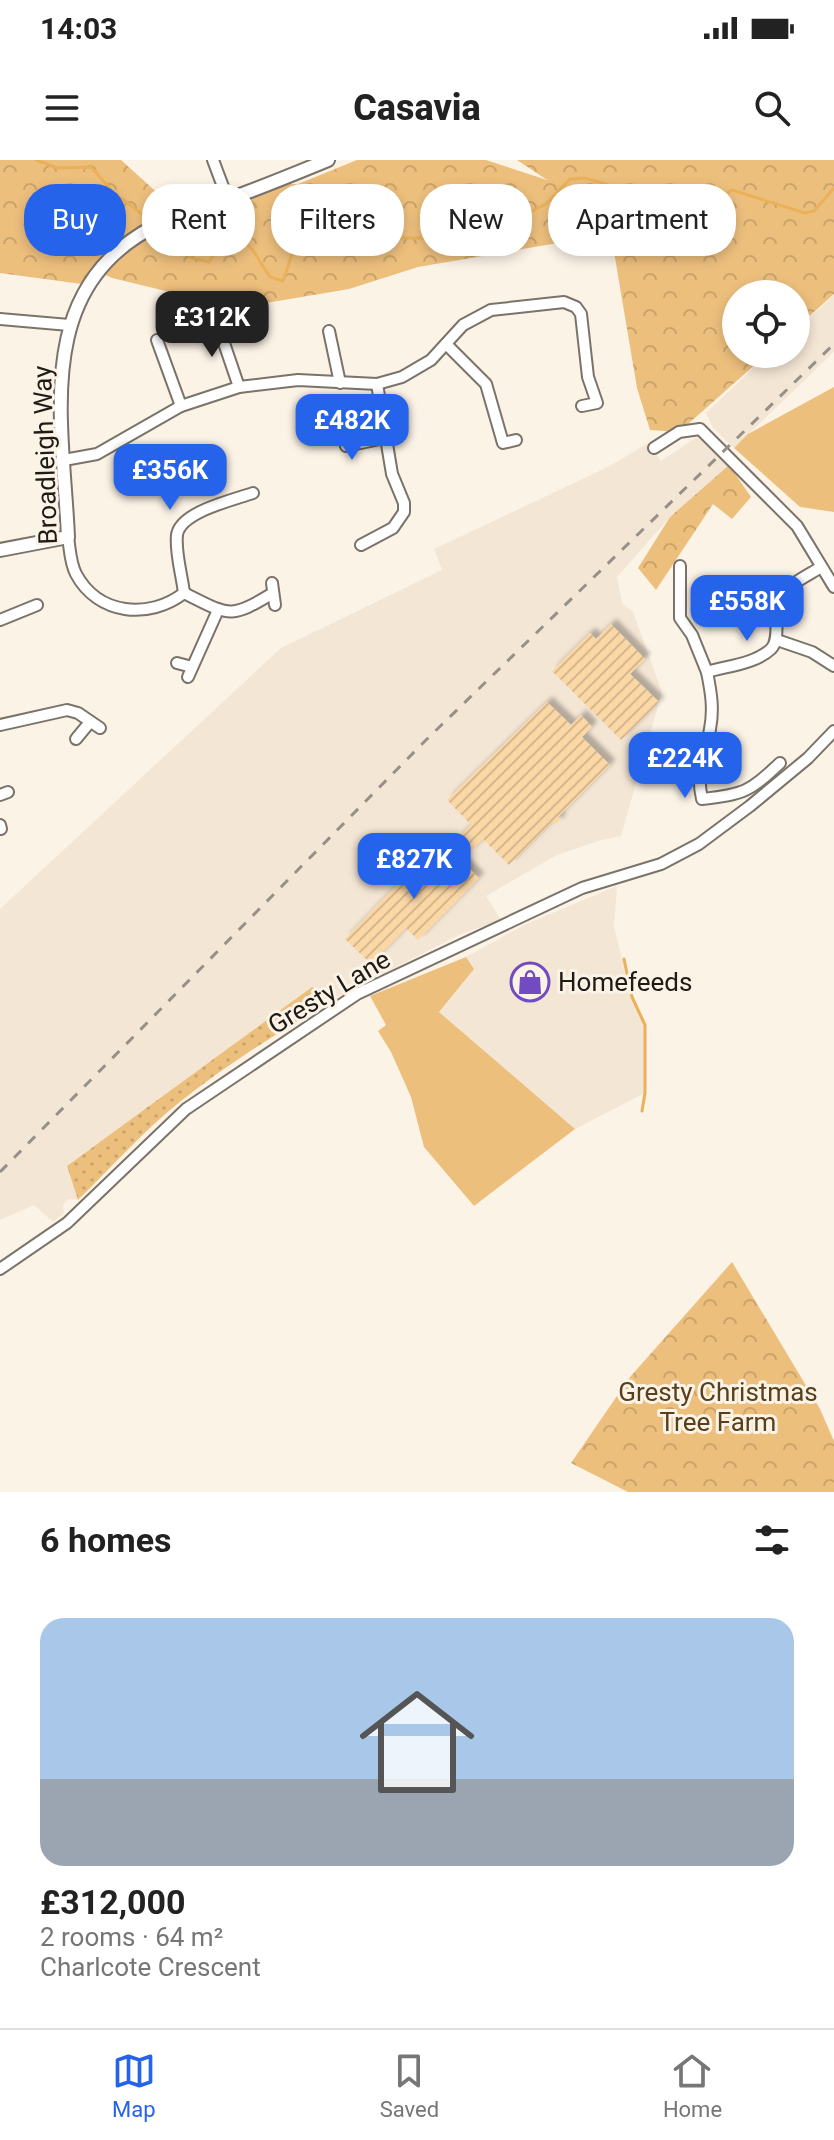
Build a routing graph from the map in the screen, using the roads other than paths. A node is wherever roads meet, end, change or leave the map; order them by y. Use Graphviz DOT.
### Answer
graph roads {
  1 [pos="213,160"];
  2 [pos="328,160"];
  3 [pos="222,184"];
  4 [pos="255,189"];
  5 [pos="142,236"];
  6 [pos="0,319"];
  7 [pos="69,325"];
  8 [pos="228,331"];
  9 [pos="329,331"];
  10 [pos="157,340"];
  11 [pos="446,344"];
  12 [pos="340,383"];
  13 [pos="377,384"];
  14 [pos="239,387"];
  15 [pos="609,401"];
  16 [pos="597,403"];
  17 [pos="181,406"];
  18 [pos="582,406"];
  19 [pos="385,438"];
  20 [pos="516,440"];
  21 [pos="346,446"];
  22 [pos="654,448"];
  23 [pos="64,460"];
  24 [pos="253,493"];
  25 [pos="68,537"];
  26 [pos="361,545"];
  27 [pos="0,550"];
  28 [pos="680,566"];
  29 [pos="821,567"];
  30 [pos="834,587"];
  31 [pos="184,593"];
  32 [pos="273,594"];
  33 [pos="37,605"];
  34 [pos="218,610"];
  35 [pos="0,620"];
  36 [pos="777,640"];
  37 [pos="177,663"];
  38 [pos="834,666"];
  39 [pos="707,672"];
  40 [pos="90,722"];
  41 [pos="0,725"];
  42 [pos="100,728"];
  43 [pos="834,731"];
  44 [pos="76,739"];
  45 [pos="780,763"];
  46 [pos="0,1269"];
  1 -- 3 [label="street"];
  2 -- 4 [label="street, Broadleigh Way"];
  5 -- 7 [label="street, Broadleigh Way"];
  6 -- 7 [label="street"];
  7 -- 23 [label="street, Broadleigh Way"];
  8 -- 14 [label="street"];
  9 -- 12 [label="street"];
  10 -- 17 [label="street"];
  11 -- 13 [label="street"];
  11 -- 16 [label="street"];
  11 -- 20 [label="street"];
  12 -- 13 [label="street"];
  12 -- 14 [label="street"];
  13 -- 19 [label="street"];
  14 -- 17 [label="street"];
  15 -- 16 [label="street"];
  16 -- 18 [label="street"];
  17 -- 23 [label="street"];
  19 -- 21 [label="street"];
  19 -- 26 [label="street"];
  22 -- 29 [label="street"];
  23 -- 25 [label="street, Broadleigh Way"];
  24 -- 31 [label="street"];
  25 -- 27 [label="street"];
  25 -- 31 [label="street, Broadleigh Way"];
  28 -- 39 [label="street"];
  29 -- 30 [label="street"];
  29 -- 36 [label="street"];
  31 -- 34 [label="street"];
  32 -- 34 [label="street"];
  33 -- 35 [label="street"];
  34 -- 37 [label="street"];
  36 -- 38 [label="street"];
  36 -- 39 [label="street"];
  39 -- 45 [label="street"];
  40 -- 41 [label="street"];
  40 -- 42 [label="street"];
  40 -- 44 [label="street"];
  43 -- 46 [label="street, Gresty Lane"];
}
